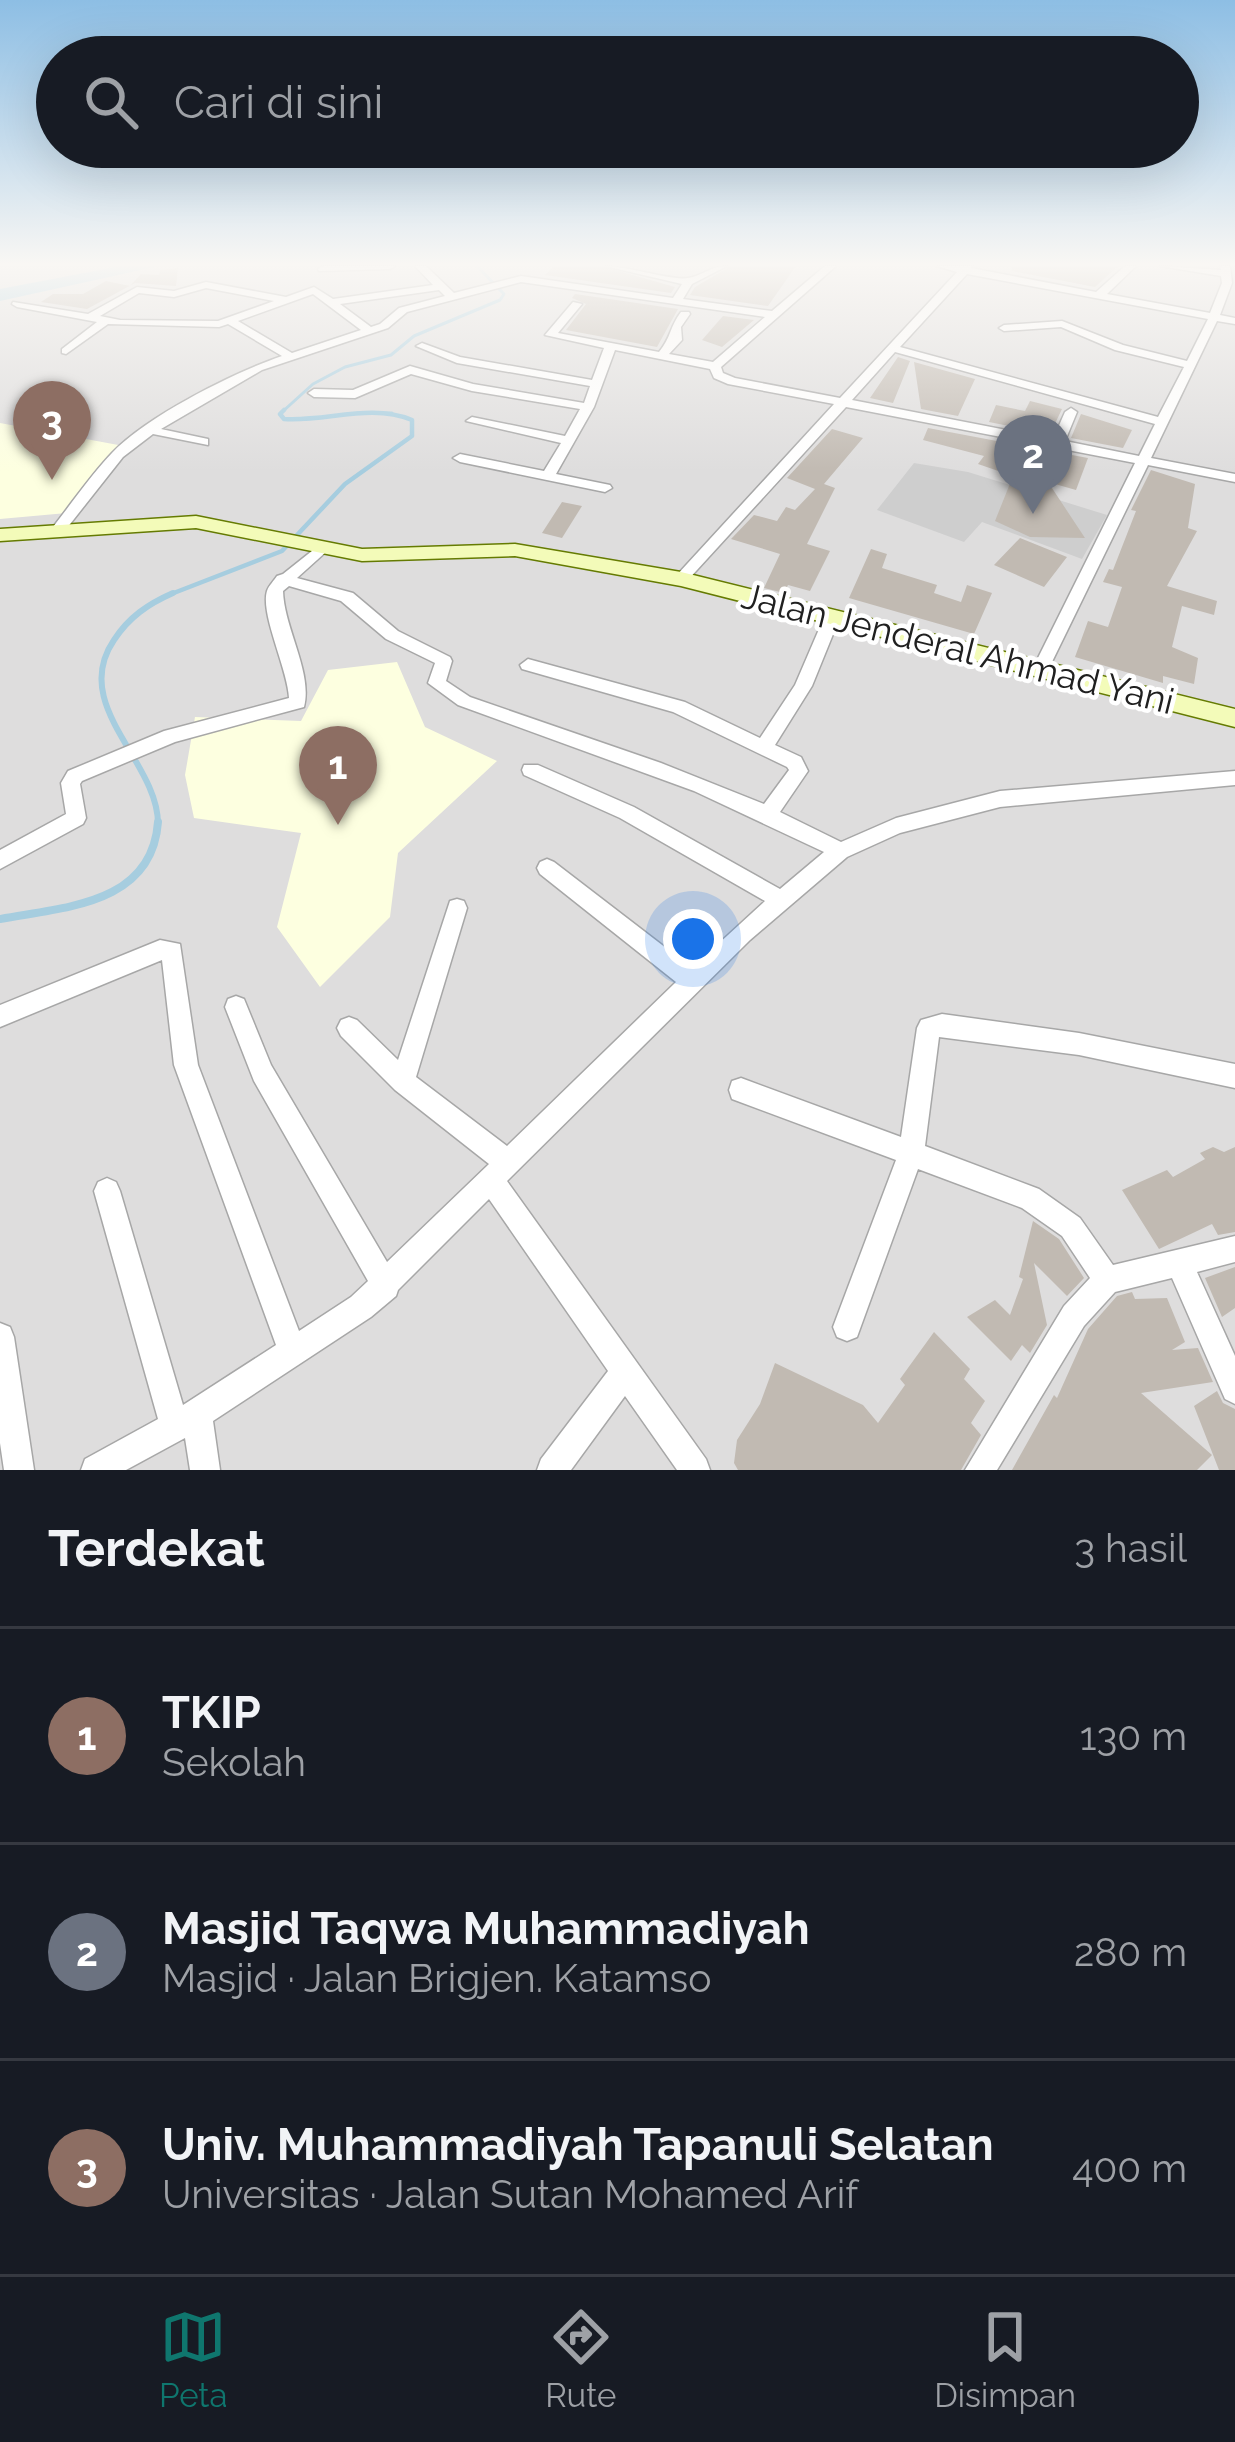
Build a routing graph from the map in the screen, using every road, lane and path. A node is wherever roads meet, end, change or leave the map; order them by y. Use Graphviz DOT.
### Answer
graph roads {
  1 [pos="88,335"];
  2 [pos="253,335"];
  3 [pos="359,335"];
  4 [pos="551,335"];
  5 [pos="676,335"];
  6 [pos="752,335"];
  7 [pos="904,335"];
  8 [pos="1087,335"];
  9 [pos="1205,335"];
  10 [pos="611,345"];
  11 [pos="422,346"];
  12 [pos="892,348"];
  13 [pos="66,351"];
  14 [pos="664,353"];
  15 [pos="291,357"];
  16 [pos="1190,365"];
  17 [pos="715,366"];
  18 [pos="596,384"];
  19 [pos="314,393"];
  20 [pos="841,402"];
  21 [pos="588,406"];
  22 [pos="1071,412"];
  23 [pos="472,421"];
  24 [pos="1161,422"];
  25 [pos="150,430"];
  26 [pos="568,441"];
  27 [pos="203,442"];
  28 [pos="1057,445"];
  29 [pos="460,458"];
  30 [pos="1142,462"];
  31 [pos="548,476"];
  32 [pos="1235,478"];
  33 [pos="605,488"];
  34 [pos="58,530"];
  35 [pos="0,536"];
  36 [pos="316,546"];
  37 [pos="282,579"];
  38 [pos="681,579"];
  39 [pos="832,617"];
  40 [pos="528,664"];
  41 [pos="1040,670"];
  42 [pos="1235,718"];
  43 [pos="764,747"];
  44 [pos="530,770"];
  45 [pos="1235,778"];
  46 [pos="769,812"];
  47 [pos="840,851"];
  48 [pos="0,860"];
  49 [pos="547,868"];
  50 [pos="779,899"];
  51 [pos="458,908"];
  52 [pos="692,982"];
  53 [pos="236,1007"];
  54 [pos="0,1016"];
  55 [pos="349,1028"];
  56 [pos="1235,1076"];
  57 [pos="403,1082"];
  58 [pos="741,1090"];
  59 [pos="911,1153"];
  60 [pos="501,1172"];
  61 [pos="107,1191"];
  62 [pos="1235,1250"];
  63 [pos="1179,1264"];
  64 [pos="1107,1280"];
  65 [pos="386,1286"];
  66 [pos="847,1327"];
  67 [pos="0,1337"];
  68 [pos="293,1352"];
  69 [pos="626,1372"];
  70 [pos="1235,1389"];
  71 [pos="186,1420"];
  72 [pos="19,1470"];
  73 [pos="96,1470"];
  74 [pos="205,1470"];
  75 [pos="552,1470"];
  76 [pos="695,1470"];
  77 [pos="980,1470"];
  1 -- 13 [label="street"];
  2 -- 15 [label="street"];
  3 -- 15 [label="street"];
  4 -- 10 [label="street"];
  5 -- 14 [label="street"];
  6 -- 17 [label="street"];
  7 -- 12 [label="street"];
  8 -- 16 [label="street"];
  9 -- 16 [label="street"];
  10 -- 14 [label="street"];
  10 -- 18 [label="street"];
  11 -- 18 [label="street"];
  12 -- 20 [label="street"];
  12 -- 24 [label="street"];
  14 -- 17 [label="street"];
  15 -- 25 [label="street"];
  16 -- 24 [label="street"];
  17 -- 20 [label="street"];
  18 -- 21 [label="street"];
  19 -- 21 [label="street"];
  20 -- 28 [label="street"];
  20 -- 38 [label="street"];
  21 -- 26 [label="street"];
  22 -- 28 [label="street"];
  23 -- 26 [label="street"];
  24 -- 30 [label="street"];
  25 -- 27 [label="street"];
  25 -- 34 [label="street"];
  26 -- 31 [label="street"];
  28 -- 30 [label="street"];
  29 -- 31 [label="street"];
  30 -- 32 [label="street"];
  30 -- 41 [label="street"];
  31 -- 33 [label="street"];
  34 -- 35 [label="street, Jalan Jenderal Ahmad Yani"];
  34 -- 36 [label="street, Jalan Jenderal Ahmad Yani"];
  36 -- 37 [label="street"];
  36 -- 38 [label="street, Jalan Jenderal Ahmad Yani"];
  37 -- 46 [label="street"];
  37 -- 48 [label="street"];
  38 -- 39 [label="street, Jalan Jenderal Ahmad Yani"];
  39 -- 41 [label="street, Jalan Jenderal Ahmad Yani"];
  39 -- 43 [label="street"];
  40 -- 43 [label="street"];
  41 -- 42 [label="street, Jalan Jenderal Ahmad Yani"];
  43 -- 46 [label="street"];
  44 -- 50 [label="street"];
  45 -- 47 [label="street"];
  46 -- 47 [label="street"];
  47 -- 50 [label="street"];
  49 -- 52 [label="street"];
  50 -- 52 [label="street"];
  51 -- 57 [label="street"];
  52 -- 60 [label="street"];
  53 -- 65 [label="street"];
  54 -- 68 [label="street"];
  55 -- 57 [label="street"];
  56 -- 59 [label="street"];
  57 -- 60 [label="street"];
  58 -- 59 [label="street"];
  59 -- 64 [label="street"];
  59 -- 66 [label="street"];
  60 -- 65 [label="street"];
  60 -- 69 [label="street"];
  61 -- 71 [label="street"];
  62 -- 63 [label="street"];
  63 -- 64 [label="street"];
  63 -- 70 [label="street"];
  64 -- 77 [label="street"];
  65 -- 68 [label="street"];
  67 -- 72 [label="street"];
  68 -- 71 [label="street"];
  69 -- 75 [label="street"];
  69 -- 76 [label="street"];
  71 -- 73 [label="street"];
  71 -- 74 [label="street"];
}
